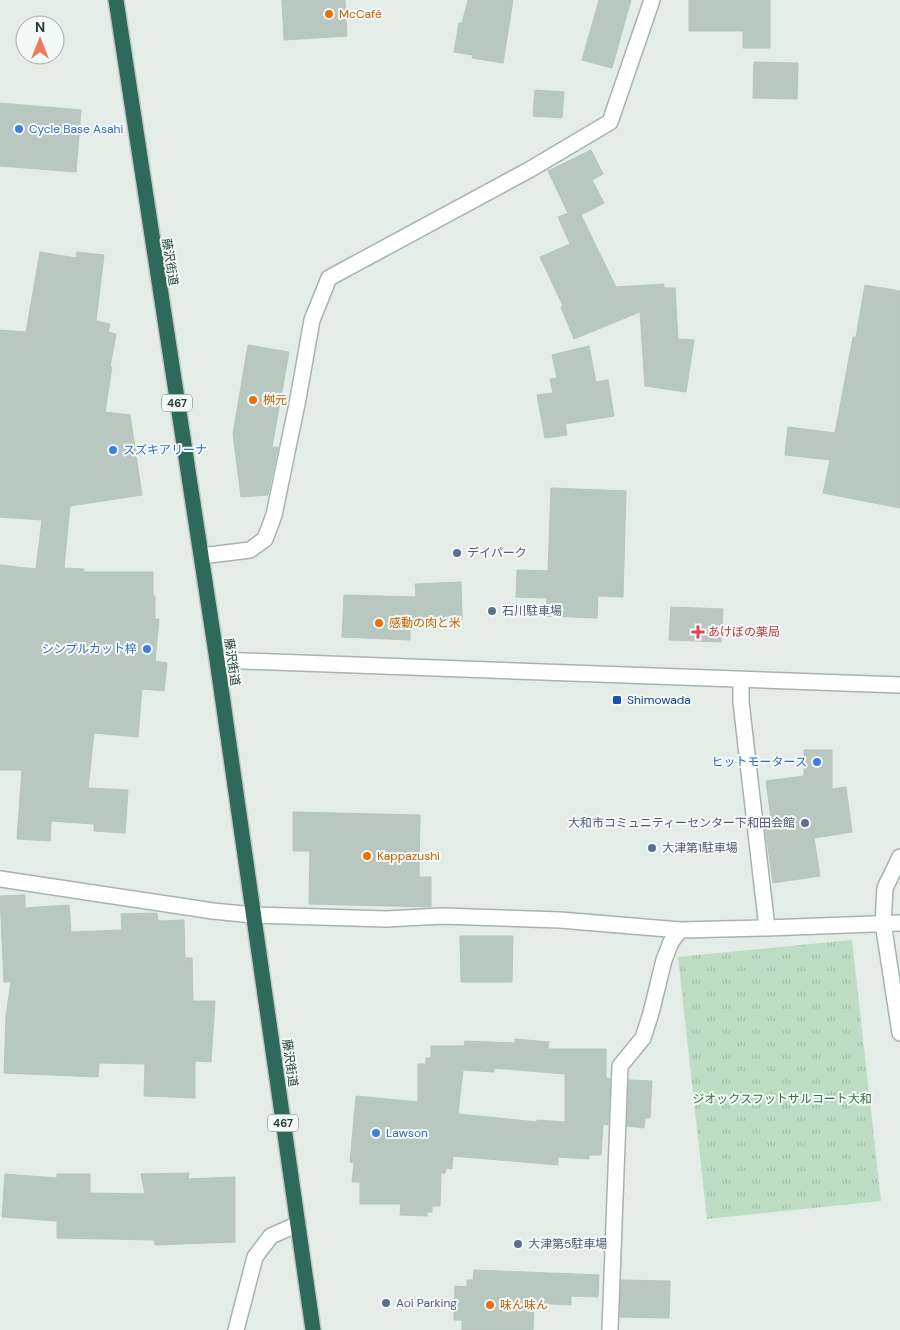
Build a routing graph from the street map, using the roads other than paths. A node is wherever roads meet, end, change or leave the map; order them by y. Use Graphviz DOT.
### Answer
graph roads {
  1 [pos="116,0"];
  2 [pos="652,0"];
  3 [pos="201,556"];
  4 [pos="217,660"];
  5 [pos="741,680"];
  6 [pos="900,685"];
  7 [pos="900,857"];
  8 [pos="0,879"];
  9 [pos="254,915"];
  10 [pos="883,923"];
  11 [pos="900,923"];
  12 [pos="767,928"];
  13 [pos="680,930"];
  14 [pos="900,1033"];
  15 [pos="298,1224"];
  16 [pos="236,1330"];
  17 [pos="313,1330"];
  18 [pos="610,1330"];
  1 -- 3 [label="highway, 藤沢街道 / 467"];
  2 -- 3 [label="street"];
  3 -- 4 [label="highway, 藤沢街道 / 467"];
  4 -- 5 [label="street"];
  4 -- 9 [label="highway, 藤沢街道 / 467"];
  5 -- 6 [label="street"];
  5 -- 12 [label="street"];
  7 -- 10 [label="street"];
  8 -- 9 [label="street"];
  9 -- 13 [label="street"];
  9 -- 15 [label="highway, 藤沢街道 / 467"];
  10 -- 11 [label="street"];
  10 -- 12 [label="street"];
  10 -- 14 [label="street"];
  12 -- 13 [label="street"];
  13 -- 18 [label="street"];
  15 -- 16 [label="street"];
  15 -- 17 [label="highway, 藤沢街道 / 467"];
}
